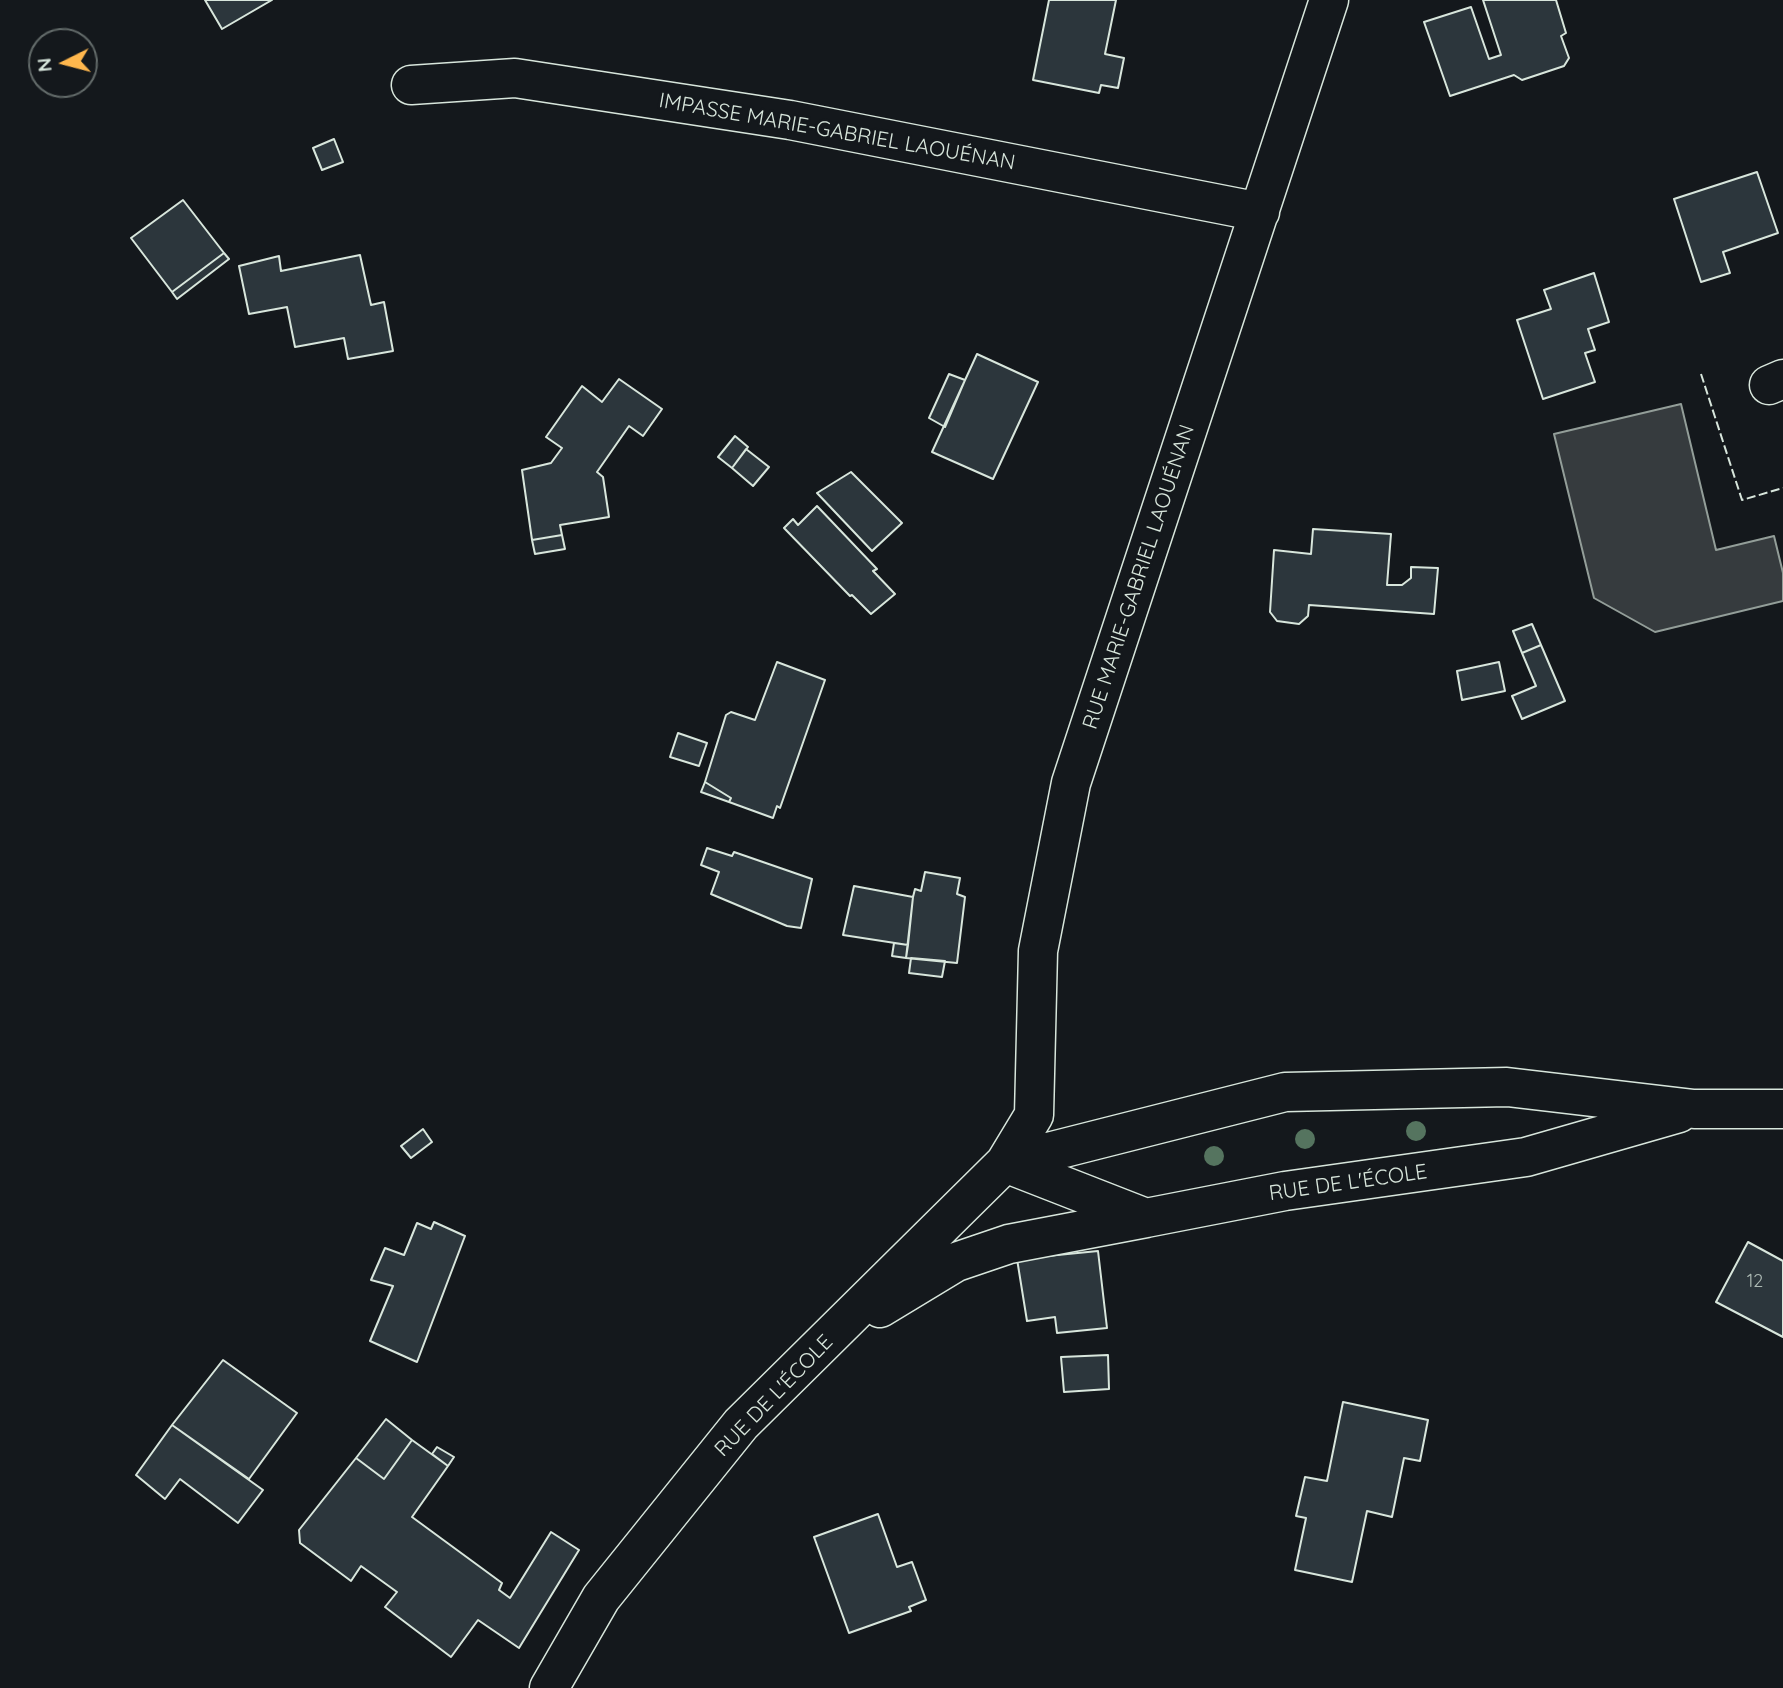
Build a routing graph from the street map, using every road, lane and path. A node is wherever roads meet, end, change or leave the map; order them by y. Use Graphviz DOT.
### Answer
graph roads {
  1 [pos="1329,0"];
  2 [pos="411,85"];
  3 [pos="1260,212"];
  4 [pos="1694,1109"];
  5 [pos="1783,1109"];
  6 [pos="1005,1163"];
  7 [pos="1146,1218"];
  8 [pos="741,1424"];
  9 [pos="549,1688"];
  1 -- 3 [label="street, RUE MARIE-GABRIEL LAOUÉNAN"];
  2 -- 3 [label="street, IMPASSE MARIE-GABRIEL LAOUÉNAN"];
  3 -- 6 [label="street, RUE MARIE-GABRIEL LAOUÉNAN"];
  4 -- 5 [label="street, RUE DE L'ÉCOLE"];
  4 -- 6 [label="street, RUE DE L'ÉCOLE"];
  4 -- 7 [label="street, RUE DE L'ÉCOLE"];
  6 -- 7 [label="street"];
  6 -- 8 [label="street, RUE DE L'ÉCOLE"];
  7 -- 8 [label="street, RUE DE L'ÉCOLE"];
  8 -- 9 [label="street, RUE DE L'ÉCOLE"];
}
